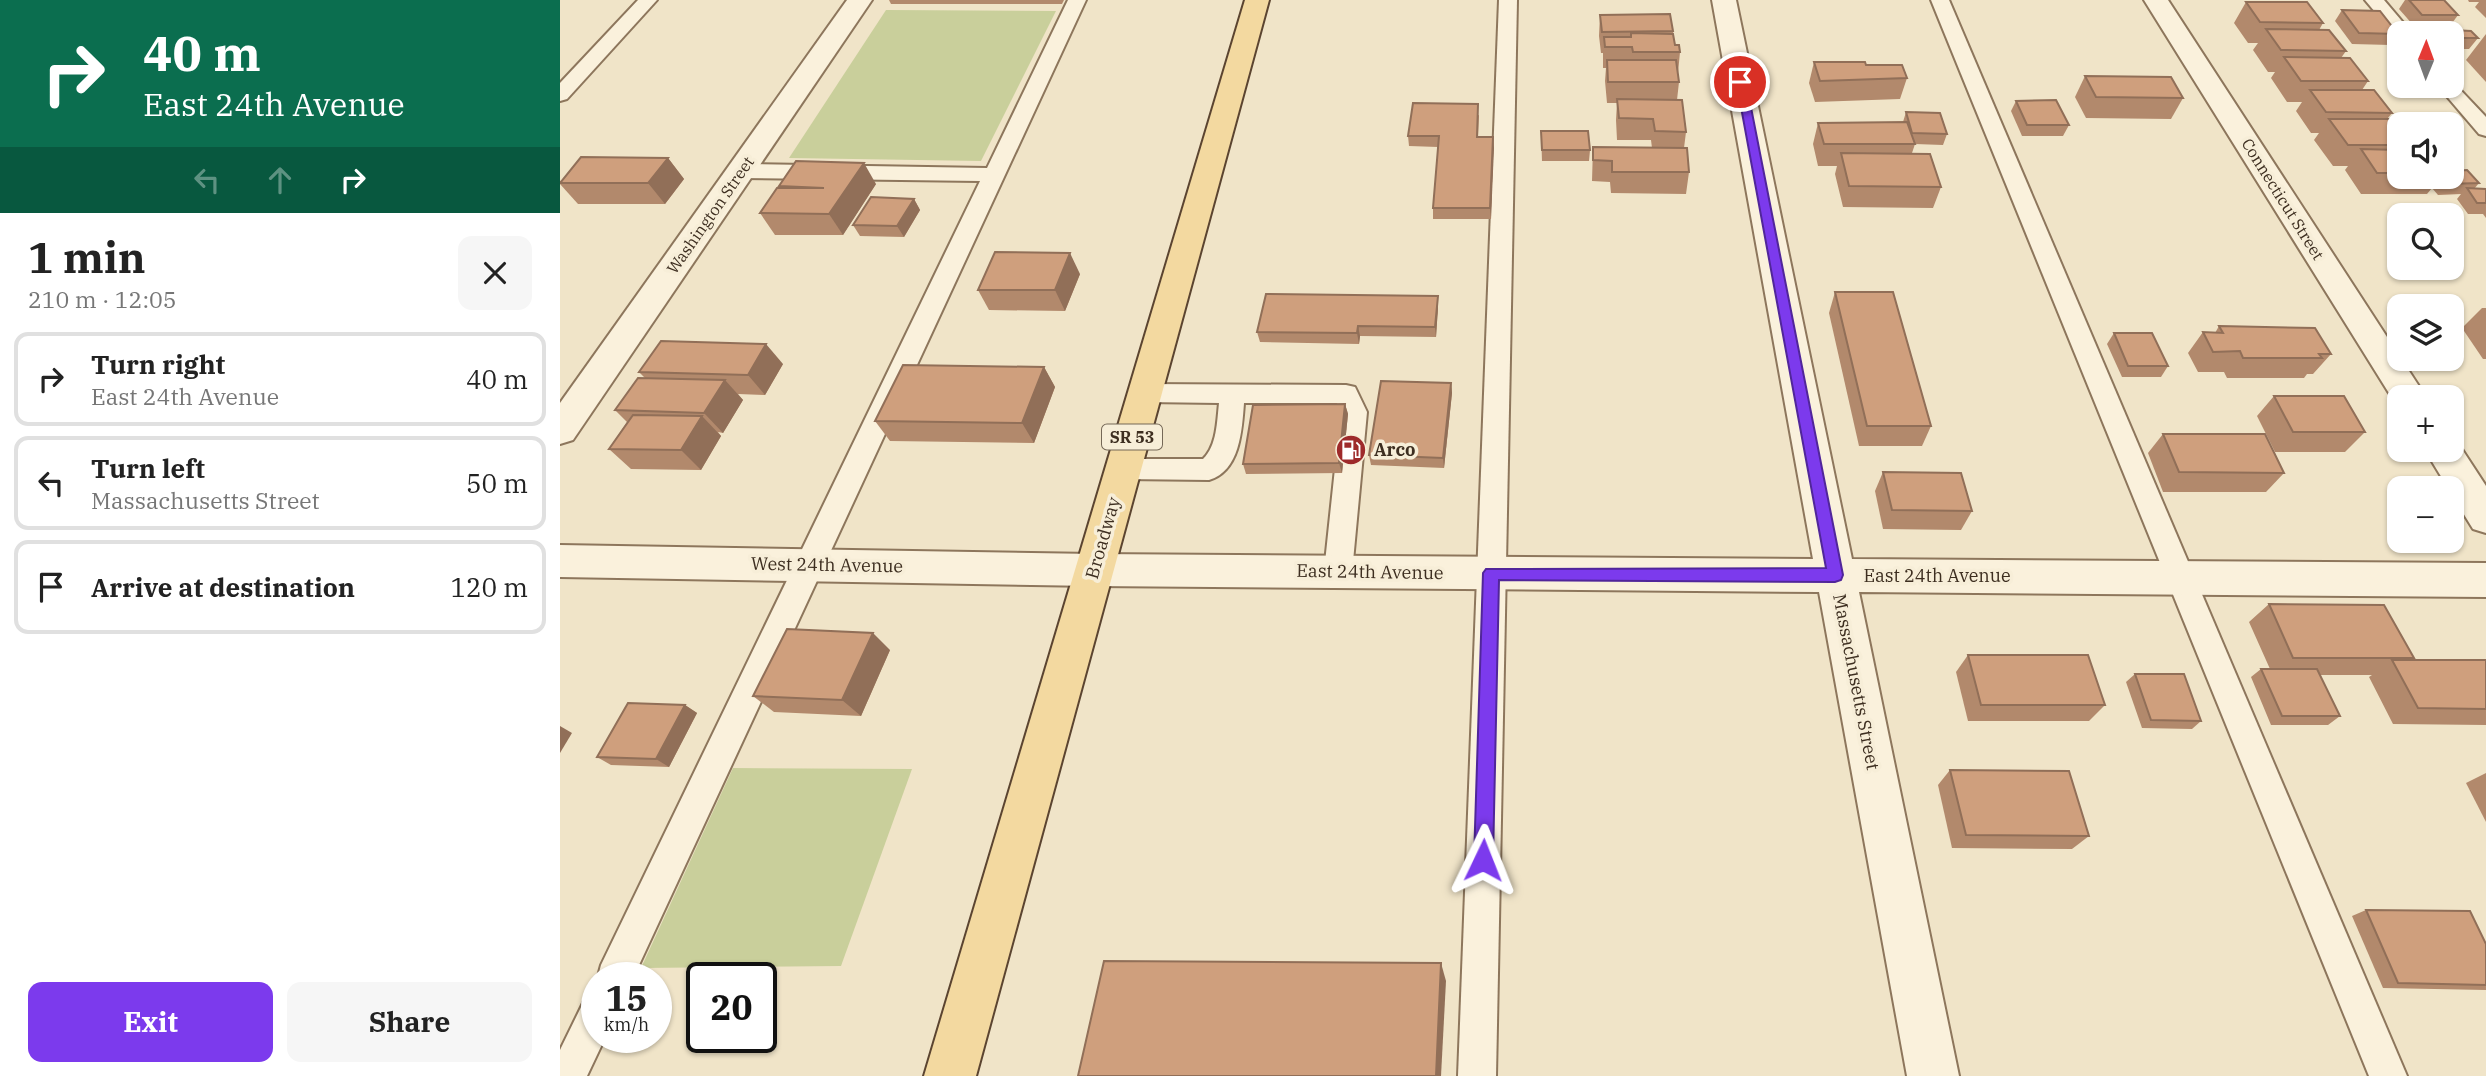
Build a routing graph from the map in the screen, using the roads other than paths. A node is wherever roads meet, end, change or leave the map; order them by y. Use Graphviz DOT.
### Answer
graph roads {
  1 [pos="648,0"];
  2 [pos="860,0"];
  3 [pos="1077,0"];
  4 [pos="1257,0"];
  5 [pos="1508,0"];
  6 [pos="1724,0"];
  7 [pos="1940,0"];
  8 [pos="2156,0"];
  9 [pos="2374,0"];
  10 [pos="2392,21"];
  11 [pos="560,95"];
  12 [pos="2458,98"];
  13 [pos="2486,130"];
  14 [pos="741,171"];
  15 [pos="994,175"];
  16 [pos="2401,385"];
  17 [pos="1145,393"];
  18 [pos="1233,393"];
  19 [pos="560,430"];
  20 [pos="2450,462"];
  21 [pos="1123,469"];
  22 [pos="2486,518"];
  23 [pos="560,561"];
  24 [pos="809,565"];
  25 [pos="1094,570"];
  26 [pos="1338,572"];
  27 [pos="1491,573"];
  28 [pos="1835,575"];
  29 [pos="2180,578"];
  30 [pos="2486,580"];
  31 [pos="622,962"];
  32 [pos="581,1047"];
  33 [pos="567,1076"];
  34 [pos="950,1076"];
  35 [pos="1477,1076"];
  36 [pos="1933,1076"];
  37 [pos="2388,1076"];
  1 -- 11 [label="lane"];
  2 -- 14 [label="street, Washington Street"];
  3 -- 15 [label="lane"];
  4 -- 17 [label="main road, Broadway / SR 53"];
  5 -- 27 [label="lane"];
  6 -- 28 [label="street, Massachusetts Street"];
  7 -- 29 [label="lane"];
  8 -- 16 [label="street, Connecticut Street"];
  9 -- 10 [label="lane"];
  12 -- 13 [label="lane"];
  14 -- 15 [label="lane"];
  14 -- 19 [label="street, Washington Street"];
  15 -- 24 [label="lane"];
  17 -- 18 [label="lane"];
  17 -- 21 [label="main road, Broadway / SR 53"];
  18 -- 21 [label="lane"];
  18 -- 26 [label="lane"];
  20 -- 22 [label="street"];
  21 -- 25 [label="main road, Broadway / SR 53"];
  23 -- 24 [label="street, West 24th Avenue"];
  24 -- 25 [label="street, West 24th Avenue"];
  24 -- 31 [label="lane"];
  25 -- 26 [label="street, East 24th Avenue"];
  25 -- 34 [label="main road, Broadway / SR 53"];
  26 -- 27 [label="street, East 24th Avenue"];
  27 -- 28 [label="street, East 24th Avenue"];
  27 -- 35 [label="lane"];
  28 -- 29 [label="street, East 24th Avenue"];
  28 -- 36 [label="street, Massachusetts Street"];
  29 -- 30 [label="street, East 24th Avenue"];
  29 -- 37 [label="lane"];
  32 -- 33 [label="lane"];
}
